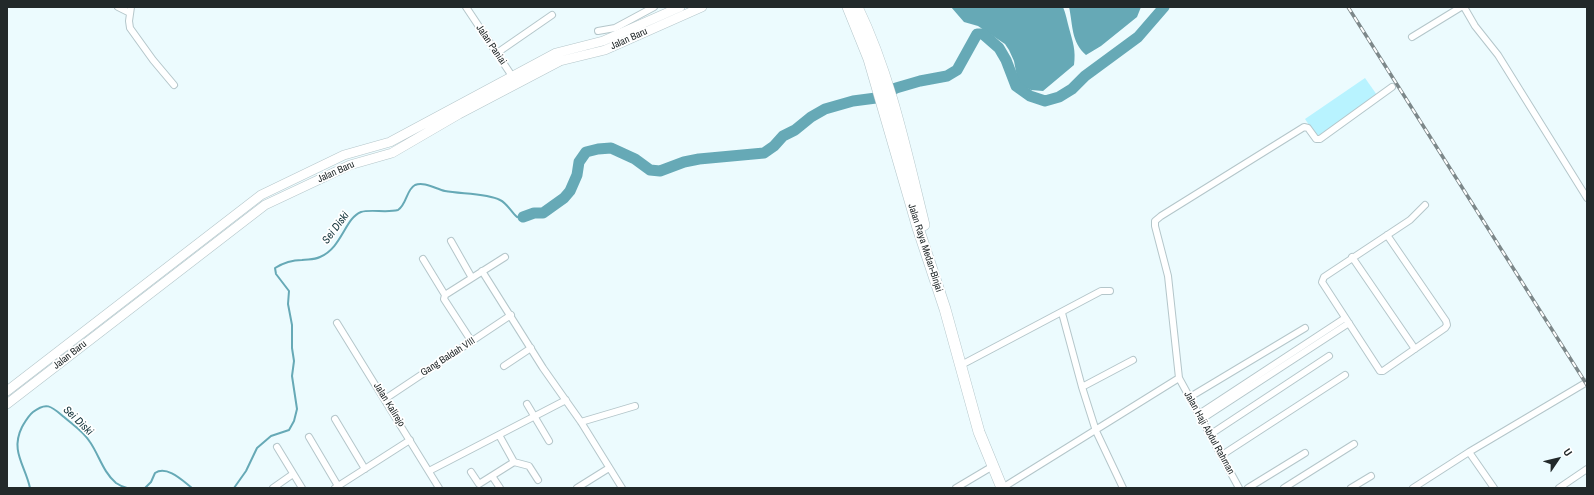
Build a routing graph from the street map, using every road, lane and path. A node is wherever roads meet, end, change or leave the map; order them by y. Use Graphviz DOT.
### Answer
graph roads {
  1 [pos="118,7"];
  2 [pos="466,7"];
  3 [pos="654,7"];
  4 [pos="680,7"];
  5 [pos="702,7"];
  6 [pos="848,7"];
  7 [pos="857,7"];
  8 [pos="1463,7"];
  9 [pos="130,10"];
  10 [pos="552,15"];
  11 [pos="635,25"];
  12 [pos="598,31"];
  13 [pos="1412,37"];
  14 [pos="497,53"];
  15 [pos="878,74"];
  16 [pos="514,80"];
  17 [pos="174,85"];
  18 [pos="1392,87"];
  19 [pos="894,127"];
  20 [pos="1587,198"];
  21 [pos="1425,205"];
  22 [pos="1387,236"];
  23 [pos="451,241"];
  24 [pos="505,257"];
  25 [pos="1352,257"];
  26 [pos="423,259"];
  27 [pos="482,271"];
  28 [pos="472,278"];
  29 [pos="1110,291"];
  30 [pos="445,295"];
  31 [pos="1062,313"];
  32 [pos="511,315"];
  33 [pos="1347,320"];
  34 [pos="337,323"];
  35 [pos="1305,328"];
  36 [pos="472,342"];
  37 [pos="531,348"];
  38 [pos="1415,349"];
  39 [pos="1329,356"];
  40 [pos="1133,360"];
  41 [pos="965,363"];
  42 [pos="504,366"];
  43 [pos="1345,375"];
  44 [pos="1179,378"];
  45 [pos="1587,382"];
  46 [pos="1082,387"];
  47 [pos="7,391"];
  48 [pos="1190,397"];
  49 [pos="385,399"];
  50 [pos="566,400"];
  51 [pos="7,404"];
  52 [pos="527,404"];
  53 [pos="634,406"];
  54 [pos="534,416"];
  55 [pos="1201,416"];
  56 [pos="335,420"];
  57 [pos="581,422"];
  58 [pos="1096,431"];
  59 [pos="1211,434"];
  60 [pos="499,435"];
  61 [pos="309,437"];
  62 [pos="410,440"];
  63 [pos="550,441"];
  64 [pos="1354,444"];
  65 [pos="277,447"];
  66 [pos="1469,452"];
  67 [pos="1305,453"];
  68 [pos="1222,455"];
  69 [pos="514,462"];
  70 [pos="993,466"];
  71 [pos="609,468"];
  72 [pos="365,469"];
  73 [pos="1587,469"];
  74 [pos="429,471"];
  75 [pos="471,472"];
  76 [pos="293,474"];
  77 [pos="492,476"];
  78 [pos="1371,476"];
  79 [pos="538,480"];
  80 [pos="336,487"];
  81 [pos="1006,487"];
  82 [pos="273,488"];
  83 [pos="302,488"];
  84 [pos="439,488"];
  85 [pos="500,488"];
  86 [pos="577,488"];
  87 [pos="622,488"];
  88 [pos="956,488"];
  89 [pos="1123,488"];
  90 [pos="1239,488"];
  91 [pos="1248,488"];
  92 [pos="1284,488"];
  93 [pos="1351,488"];
  94 [pos="1413,488"];
  95 [pos="1494,488"];
  96 [pos="1559,488"];
  1 -- 9 [label="street"];
  2 -- 14 [label="street, Jalan Paniai"];
  3 -- 11 [label="street"];
  4 -- 11 [label="street, Jalan Baru"];
  5 -- 11 [label="street, Jalan Baru"];
  6 -- 15 [label="highway, Jalan Raya Medan-Binjai"];
  7 -- 15 [label="highway, Jalan Raya Medan-Binjai"];
  8 -- 13 [label="street"];
  8 -- 20 [label="street"];
  9 -- 17 [label="street"];
  10 -- 14 [label="street"];
  11 -- 12 [label="street"];
  11 -- 16 [label="street, Jalan Baru"];
  14 -- 16 [label="street, Jalan Paniai"];
  15 -- 19 [label="highway, Jalan Raya Medan-Binjai"];
  16 -- 47 [label="street, Jalan Baru"];
  16 -- 51 [label="street, Jalan Baru"];
  18 -- 44 [label="street"];
  19 -- 41 [label="highway, Jalan Raya Medan-Binjai"];
  19 -- 70 [label="highway, Jalan Raya Medan-Binjai"];
  21 -- 22 [label="street"];
  22 -- 25 [label="street"];
  22 -- 38 [label="street"];
  23 -- 28 [label="street"];
  24 -- 27 [label="street"];
  25 -- 33 [label="street"];
  25 -- 38 [label="street"];
  26 -- 30 [label="street"];
  27 -- 28 [label="street"];
  27 -- 32 [label="street"];
  28 -- 30 [label="street"];
  29 -- 31 [label="street"];
  30 -- 36 [label="street"];
  31 -- 41 [label="street"];
  31 -- 46 [label="street"];
  32 -- 36 [label="street, Gang Baldah VIII"];
  32 -- 37 [label="street"];
  33 -- 38 [label="street"];
  33 -- 55 [label="street"];
  34 -- 49 [label="street, Jalan Kalirejo"];
  35 -- 48 [label="street"];
  36 -- 49 [label="street, Gang Baldah VIII"];
  37 -- 42 [label="street"];
  37 -- 50 [label="street"];
  39 -- 59 [label="street"];
  40 -- 46 [label="street"];
  41 -- 81 [label="highway, Jalan Raya Medan-Binjai"];
  43 -- 68 [label="street"];
  44 -- 48 [label="street, Jalan Haji Abdul Rahman"];
  44 -- 58 [label="street"];
  45 -- 66 [label="street"];
  46 -- 58 [label="street"];
  48 -- 55 [label="street, Jalan Haji Abdul Rahman"];
  49 -- 62 [label="street, Jalan Kalirejo"];
  50 -- 54 [label="street"];
  50 -- 57 [label="street"];
  52 -- 54 [label="street"];
  53 -- 57 [label="street"];
  54 -- 60 [label="street"];
  54 -- 63 [label="street"];
  55 -- 59 [label="street, Jalan Haji Abdul Rahman"];
  56 -- 72 [label="street"];
  57 -- 71 [label="street"];
  58 -- 81 [label="street"];
  58 -- 89 [label="street"];
  59 -- 68 [label="street, Jalan Haji Abdul Rahman"];
  60 -- 69 [label="street"];
  60 -- 74 [label="street"];
  61 -- 80 [label="street"];
  62 -- 72 [label="street"];
  62 -- 74 [label="street, Jalan Kalirejo"];
  64 -- 92 [label="street"];
  65 -- 76 [label="street"];
  66 -- 94 [label="street"];
  66 -- 95 [label="street"];
  67 -- 91 [label="street"];
  68 -- 90 [label="street, Jalan Haji Abdul Rahman"];
  69 -- 77 [label="street"];
  69 -- 79 [label="street"];
  70 -- 81 [label="highway, Jalan Raya Medan-Binjai"];
  70 -- 88 [label="street"];
  71 -- 86 [label="street"];
  71 -- 87 [label="street"];
  72 -- 80 [label="street"];
  73 -- 96 [label="street"];
  74 -- 84 [label="street, Jalan Kalirejo"];
  75 -- 77 [label="street"];
  76 -- 82 [label="street"];
  76 -- 83 [label="street"];
  77 -- 85 [label="street"];
  78 -- 93 [label="street"];
}
